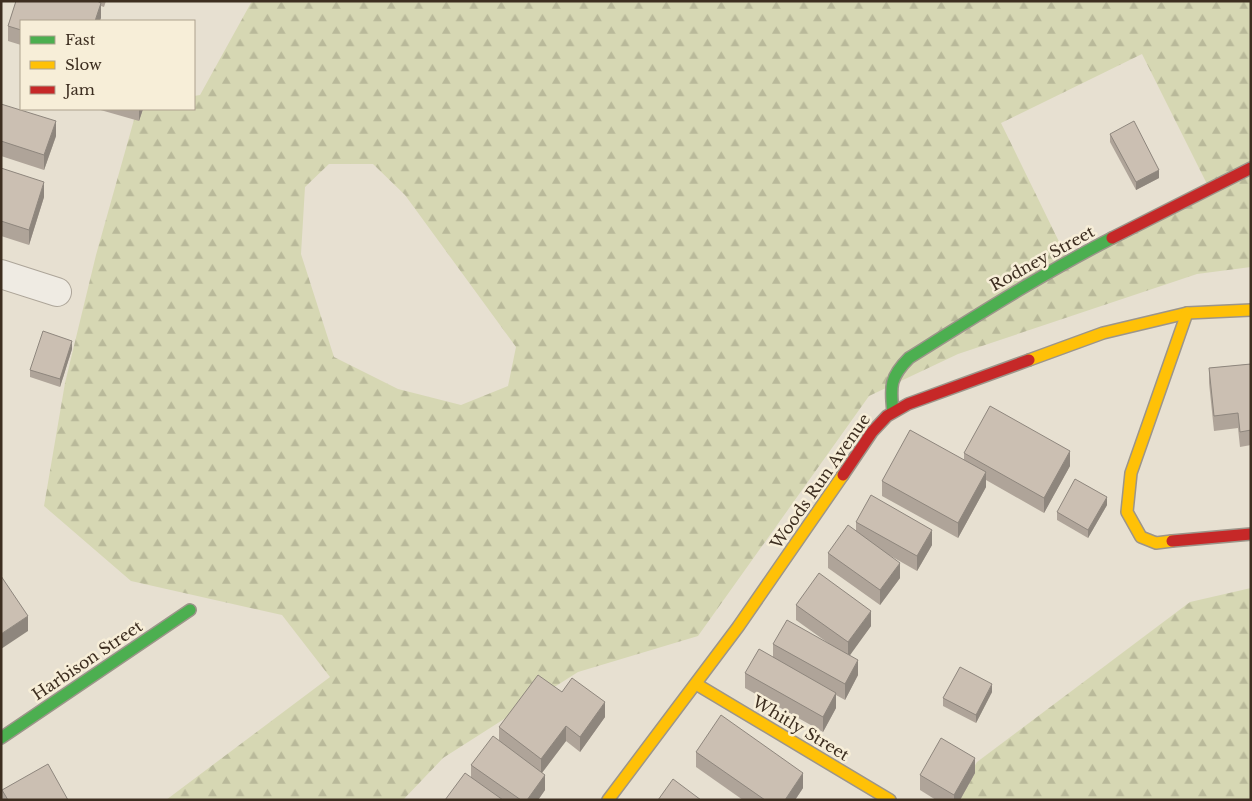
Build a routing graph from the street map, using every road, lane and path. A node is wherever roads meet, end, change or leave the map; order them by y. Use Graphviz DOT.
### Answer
graph roads {
  1 [pos="1251,168"];
  2 [pos="1,274"];
  3 [pos="57,292"];
  4 [pos="1251,310"];
  5 [pos="1187,313"];
  6 [pos="892,412"];
  7 [pos="1251,534"];
  8 [pos="190,610"];
  9 [pos="696,684"];
  10 [pos="1,738"];
  11 [pos="608,800"];
  12 [pos="890,800"];
  1 -- 6 [label="street, Rodney Street"];
  2 -- 3 [label="street"];
  4 -- 5 [label="street, Woods Run Avenue"];
  5 -- 6 [label="street, Woods Run Avenue"];
  5 -- 7 [label="street"];
  6 -- 9 [label="street, Woods Run Avenue"];
  8 -- 10 [label="street, Harbison Street"];
  9 -- 11 [label="street, Woods Run Avenue"];
  9 -- 12 [label="street, Whitly Street"];
}
